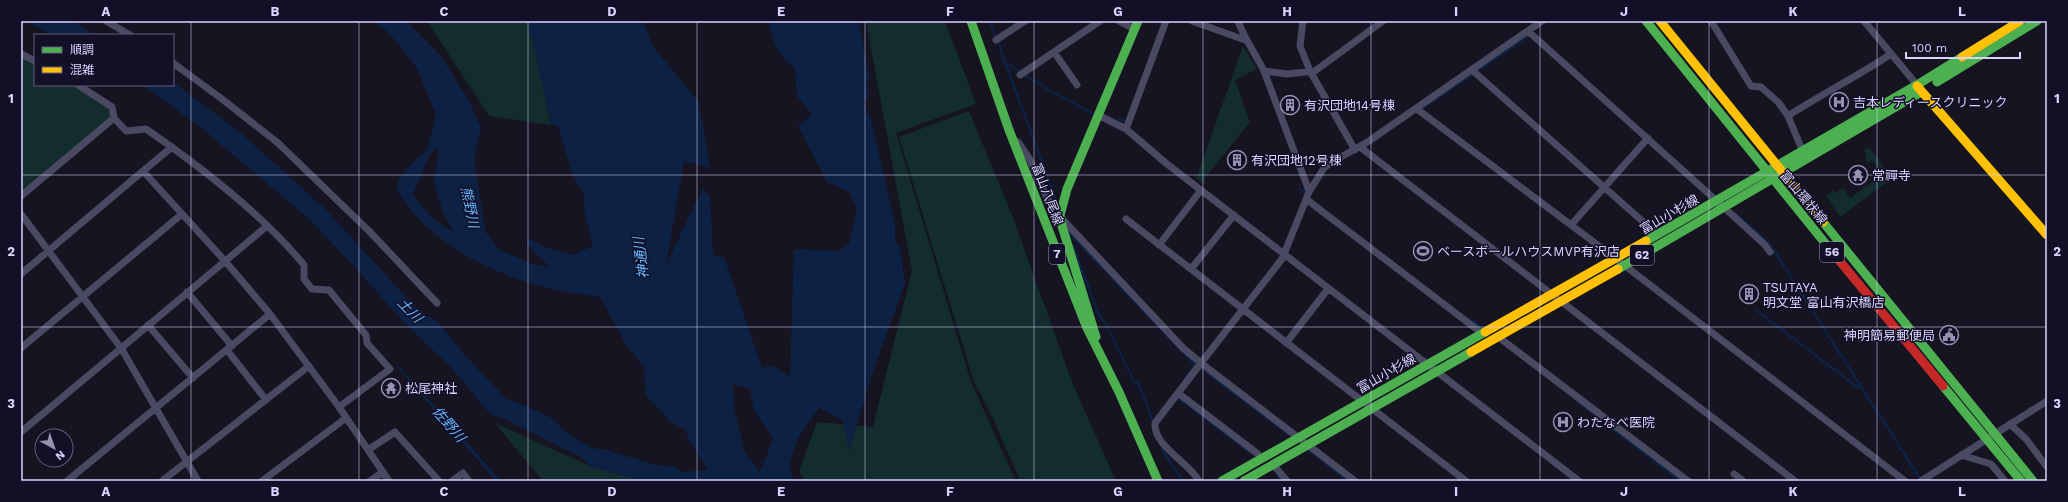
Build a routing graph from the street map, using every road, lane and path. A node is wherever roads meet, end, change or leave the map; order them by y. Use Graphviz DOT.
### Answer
graph roads {
  1 [pos="106,21"];
  2 [pos="971,21"];
  3 [pos="1025,21"];
  4 [pos="1100,21"];
  5 [pos="1119,21"];
  6 [pos="1166,21"];
  7 [pos="1192,21"];
  8 [pos="1238,21"];
  9 [pos="1303,21"];
  10 [pos="1384,21"];
  11 [pos="1542,21"];
  12 [pos="1646,21"];
  13 [pos="1660,21"];
  14 [pos="1711,21"];
  15 [pos="1864,21"];
  16 [pos="2020,21"];
  17 [pos="2037,21"];
  18 [pos="1136,25"];
  19 [pos="1528,31"];
  20 [pos="128,34"];
  21 [pos="996,40"];
  22 [pos="1245,40"];
  23 [pos="1054,52"];
  24 [pos="21,54"];
  25 [pos="1891,54"];
  26 [pos="34,60"];
  27 [pos="174,64"];
  28 [pos="1472,70"];
  29 [pos="1310,71"];
  30 [pos="1264,72"];
  31 [pos="1020,75"];
  32 [pos="1077,85"];
  33 [pos="80,86"];
  34 [pos="1920,88"];
  35 [pos="1416,109"];
  36 [pos="1098,115"];
  37 [pos="1788,116"];
  38 [pos="114,118"];
  39 [pos="1126,129"];
  40 [pos="1009,130"];
  41 [pos="1648,138"];
  42 [pos="172,147"];
  43 [pos="1358,149"];
  44 [pos="1802,152"];
  45 [pos="1777,166"];
  46 [pos="144,172"];
  47 [pos="1766,172"];
  48 [pos="1784,175"];
  49 [pos="1774,181"];
  50 [pos="1604,188"];
  51 [pos="1201,190"];
  52 [pos="1309,191"];
  53 [pos="21,196"];
  54 [pos="1306,199"];
  55 [pos="1717,201"];
  56 [pos="1725,208"];
  57 [pos="21,214"];
  58 [pos="182,214"];
  59 [pos="1060,215"];
  60 [pos="1234,215"];
  61 [pos="1126,219"];
  62 [pos="1571,225"];
  63 [pos="267,226"];
  64 [pos="1658,235"];
  65 [pos="2047,236"];
  66 [pos="1159,245"];
  67 [pos="49,251"];
  68 [pos="1770,252"];
  69 [pos="1283,253"];
  70 [pos="1616,259"];
  71 [pos="226,261"];
  72 [pos="1624,265"];
  73 [pos="1191,269"];
  74 [pos="21,274"];
  75 [pos="1328,289"];
  76 [pos="187,292"];
  77 [pos="1551,295"];
  78 [pos="82,297"];
  79 [pos="1559,301"];
  80 [pos="437,303"];
  81 [pos="1242,309"];
  82 [pos="270,314"];
  83 [pos="148,325"];
  84 [pos="1483,334"];
  85 [pos="1497,336"];
  86 [pos="1286,343"];
  87 [pos="21,348"];
  88 [pos="121,348"];
  89 [pos="229,348"];
  90 [pos="1102,356"];
  91 [pos="1201,363"];
  92 [pos="1427,364"];
  93 [pos="309,366"];
  94 [pos="1435,370"];
  95 [pos="193,378"];
  96 [pos="1178,394"];
  97 [pos="266,400"];
  98 [pos="2047,401"];
  99 [pos="1363,402"];
  100 [pos="156,408"];
  101 [pos="339,408"];
  102 [pos="1371,409"];
  103 [pos="346,418"];
  104 [pos="2010,424"];
  105 [pos="21,432"];
  106 [pos="1990,436"];
  107 [pos="1298,438"];
  108 [pos="1307,444"];
  109 [pos="368,450"];
  110 [pos="1258,454"];
  111 [pos="1961,455"];
  112 [pos="186,462"];
  113 [pos="2047,467"];
  114 [pos="1276,468"];
  115 [pos="383,472"];
  116 [pos="1734,474"];
  117 [pos="1925,480"];
  118 [pos="67,481"];
  119 [pos="162,481"];
  120 [pos="198,481"];
  121 [pos="262,481"];
  122 [pos="370,481"];
  123 [pos="389,481"];
  124 [pos="439,481"];
  125 [pos="452,481"];
  126 [pos="469,481"];
  127 [pos="1158,481"];
  128 [pos="1199,481"];
  129 [pos="1222,481"];
  130 [pos="1244,481"];
  131 [pos="1287,481"];
  132 [pos="1355,481"];
  133 [pos="1466,481"];
  134 [pos="1579,481"];
  135 [pos="1688,481"];
  136 [pos="1743,481"];
  137 [pos="1795,481"];
  138 [pos="1905,481"];
  139 [pos="2005,481"];
  140 [pos="2021,481"];
  141 [pos="2033,481"];
  1 -- 20 [label="street"];
  2 -- 40 [label="main road, 富山八尾線 / 7"];
  3 -- 21 [label="street"];
  4 -- 23 [label="street"];
  5 -- 18 [label="street"];
  6 -- 39 [label="street"];
  7 -- 22 [label="street"];
  8 -- 22 [label="street"];
  9 -- 29 [label="street"];
  10 -- 29 [label="street"];
  11 -- 19 [label="street"];
  12 -- 47 [label="main road, 富山環状線 / 56"];
  13 -- 45 [label="main road, 富山環状線 / 56"];
  14 -- 37 [label="street"];
  15 -- 25 [label="street"];
  16 -- 34 [label="main road, 富山小杉線 / 62"];
  17 -- 34 [label="main road, 富山小杉線 / 62"];
  18 -- 36 [label="main road"];
  19 -- 28 [label="street"];
  19 -- 41 [label="street"];
  22 -- 30 [label="street"];
  23 -- 31 [label="street"];
  23 -- 32 [label="street"];
  24 -- 26 [label="street"];
  25 -- 34 [label="street"];
  25 -- 37 [label="street"];
  27 -- 80 [label="street"];
  28 -- 35 [label="street"];
  28 -- 50 [label="street"];
  29 -- 30 [label="street"];
  29 -- 43 [label="street"];
  30 -- 52 [label="street"];
  33 -- 38 [label="street"];
  34 -- 44 [label="main road, 富山小杉線 / 62"];
  34 -- 48 [label="main road, 富山小杉線 / 62"];
  34 -- 65 [label="main road"];
  35 -- 43 [label="street"];
  35 -- 62 [label="street"];
  36 -- 39 [label="street"];
  36 -- 59 [label="main road"];
  37 -- 44 [label="street"];
  38 -- 42 [label="street"];
  38 -- 53 [label="street"];
  39 -- 51 [label="street"];
  40 -- 59 [label="street"];
  40 -- 90 [label="main road, 富山八尾線 / 7"];
  41 -- 50 [label="street"];
  41 -- 55 [label="street"];
  42 -- 46 [label="street"];
  42 -- 63 [label="street"];
  43 -- 52 [label="street"];
  43 -- 77 [label="street"];
  44 -- 45 [label="main road, 富山小杉線 / 62"];
  45 -- 47 [label="main road, 富山小杉線 / 62"];
  45 -- 48 [label="main road, 富山環状線 / 56"];
  46 -- 58 [label="street"];
  46 -- 67 [label="street"];
  47 -- 49 [label="main road, 富山環状線 / 56"];
  47 -- 55 [label="main road, 富山小杉線 / 62"];
  48 -- 49 [label="main road, 富山小杉線 / 62"];
  48 -- 106 [label="main road, 富山環状線 / 56"];
  49 -- 56 [label="main road, 富山小杉線 / 62"];
  49 -- 106 [label="main road, 富山環状線 / 56"];
  50 -- 62 [label="street"];
  50 -- 64 [label="street"];
  51 -- 60 [label="street"];
  51 -- 66 [label="street"];
  52 -- 54 [label="street"];
  54 -- 69 [label="street"];
  54 -- 84 [label="street"];
  55 -- 56 [label="street"];
  55 -- 64 [label="main road, 富山小杉線 / 62"];
  56 -- 68 [label="street"];
  56 -- 72 [label="main road, 富山小杉線 / 62"];
  57 -- 67 [label="street"];
  58 -- 71 [label="street"];
  58 -- 78 [label="street"];
  59 -- 90 [label="main road"];
  59 -- 91 [label="street"];
  60 -- 69 [label="street"];
  60 -- 73 [label="street"];
  61 -- 66 [label="street"];
  62 -- 70 [label="street"];
  63 -- 71 [label="street"];
  63 -- 101 [label="street"];
  64 -- 70 [label="main road, 富山小杉線 / 62"];
  66 -- 73 [label="street"];
  67 -- 74 [label="street"];
  67 -- 78 [label="street"];
  69 -- 75 [label="street"];
  69 -- 81 [label="street"];
  70 -- 72 [label="street"];
  70 -- 77 [label="main road, 富山小杉線 / 62"];
  71 -- 76 [label="street"];
  71 -- 82 [label="street"];
  72 -- 79 [label="main road, 富山小杉線 / 62"];
  72 -- 138 [label="street"];
  73 -- 81 [label="street"];
  75 -- 86 [label="street"];
  75 -- 92 [label="street"];
  76 -- 83 [label="street"];
  76 -- 89 [label="street"];
  77 -- 79 [label="street"];
  77 -- 84 [label="main road, 富山小杉線 / 62"];
  78 -- 87 [label="street"];
  78 -- 88 [label="street"];
  79 -- 85 [label="main road, 富山小杉線 / 62"];
  79 -- 137 [label="street"];
  81 -- 86 [label="street"];
  81 -- 91 [label="street"];
  82 -- 89 [label="street"];
  82 -- 93 [label="street"];
  83 -- 88 [label="street"];
  83 -- 95 [label="street"];
  84 -- 92 [label="main road, 富山小杉線 / 62"];
  85 -- 94 [label="main road, 富山小杉線 / 62"];
  85 -- 135 [label="street"];
  86 -- 99 [label="street"];
  88 -- 100 [label="street"];
  88 -- 105 [label="street"];
  89 -- 95 [label="street"];
  89 -- 97 [label="street"];
  90 -- 127 [label="main road, 富山八尾線 / 7"];
  91 -- 96 [label="street"];
  91 -- 107 [label="street"];
  92 -- 94 [label="street"];
  92 -- 99 [label="main road, 富山小杉線 / 62"];
  93 -- 97 [label="street"];
  93 -- 101 [label="street"];
  94 -- 102 [label="main road, 富山小杉線 / 62"];
  94 -- 134 [label="street"];
  95 -- 100 [label="street"];
  96 -- 110 [label="street"];
  96 -- 128 [label="street"];
  97 -- 112 [label="street"];
  98 -- 104 [label="street"];
  99 -- 102 [label="street"];
  99 -- 107 [label="main road, 富山小杉線 / 62"];
  100 -- 112 [label="street"];
  100 -- 118 [label="street"];
  101 -- 103 [label="street"];
  102 -- 108 [label="main road, 富山小杉線 / 62"];
  102 -- 133 [label="street"];
  103 -- 109 [label="street"];
  103 -- 121 [label="street"];
  104 -- 106 [label="street"];
  104 -- 113 [label="street"];
  106 -- 111 [label="street"];
  106 -- 140 [label="main road, 富山環状線 / 56"];
  106 -- 141 [label="main road, 富山環状線 / 56"];
  107 -- 108 [label="street"];
  107 -- 129 [label="main road, 富山小杉線 / 62"];
  108 -- 130 [label="main road, 富山小杉線 / 62"];
  108 -- 132 [label="street"];
  109 -- 115 [label="street"];
  109 -- 124 [label="street"];
  111 -- 117 [label="street"];
  111 -- 139 [label="street"];
  112 -- 119 [label="street"];
  112 -- 120 [label="street"];
  114 -- 131 [label="street"];
  115 -- 122 [label="street"];
  115 -- 123 [label="street"];
  116 -- 136 [label="street"];
  125 -- 126 [label="street"];
}
